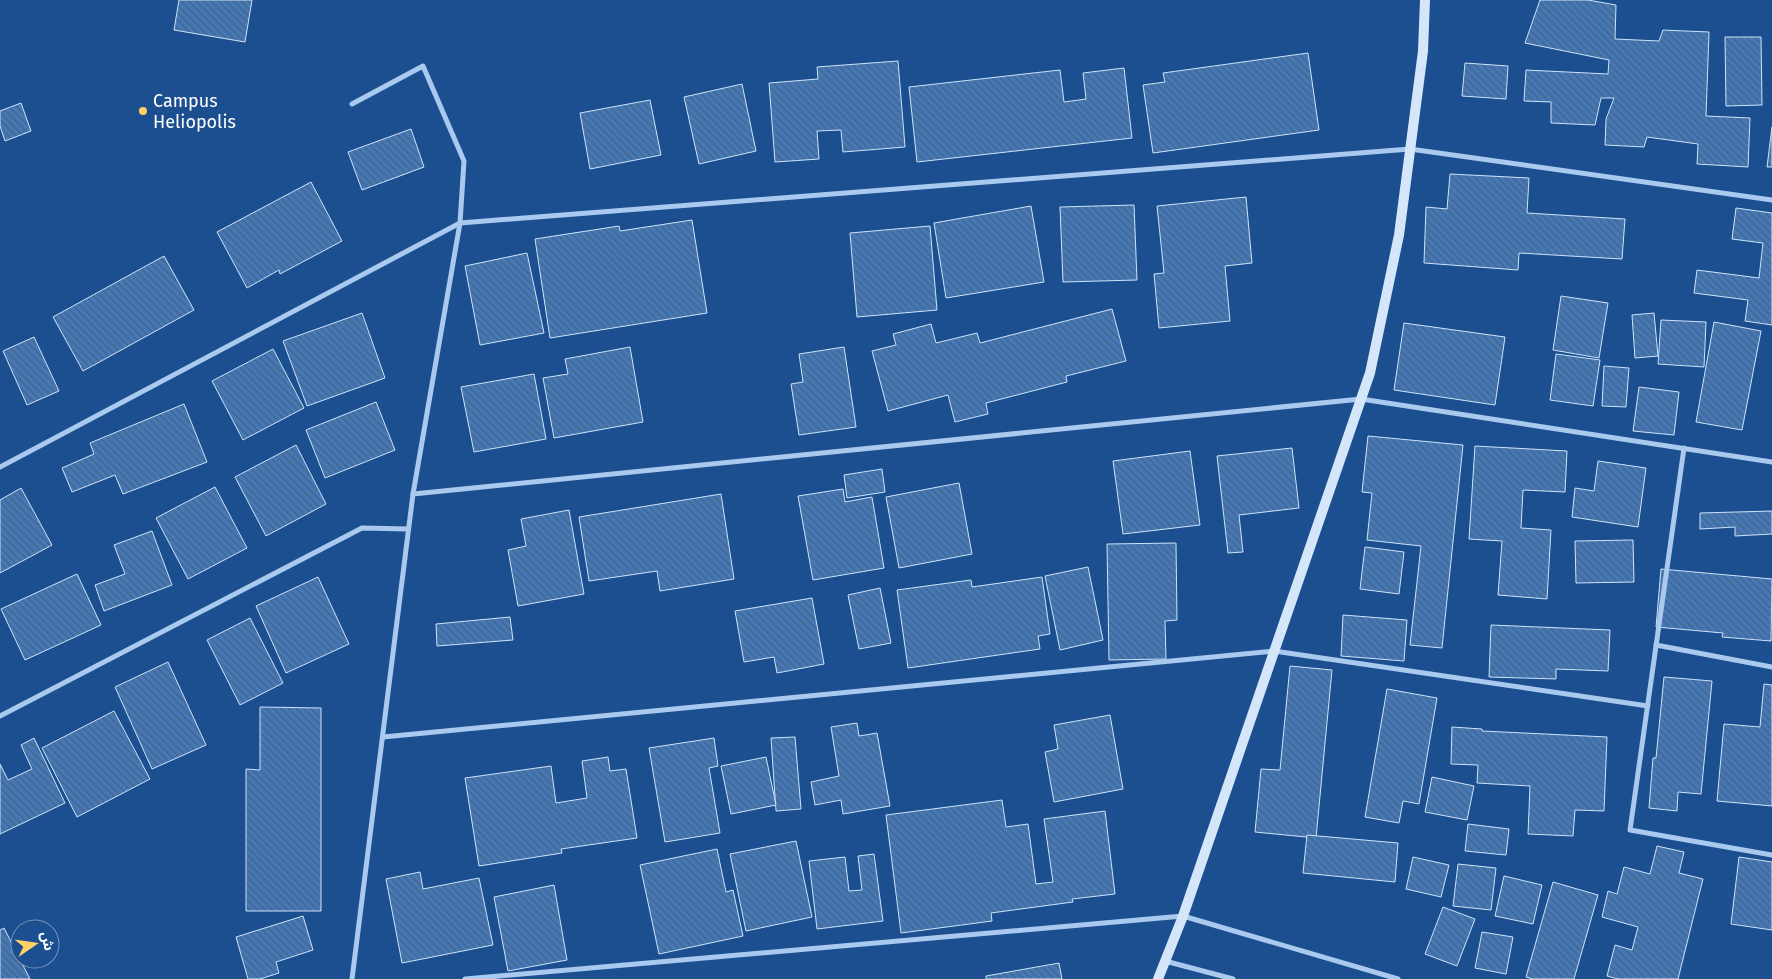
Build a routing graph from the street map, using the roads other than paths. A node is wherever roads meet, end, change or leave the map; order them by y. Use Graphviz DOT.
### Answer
graph roads {
  1 [pos="1425,0"];
  2 [pos="352,104"];
  3 [pos="1410,149"];
  4 [pos="1772,200"];
  5 [pos="460,223"];
  6 [pos="1361,399"];
  7 [pos="1684,448"];
  8 [pos="1772,462"];
  9 [pos="0,467"];
  10 [pos="413,494"];
  11 [pos="408,530"];
  12 [pos="1656,645"];
  13 [pos="1274,651"];
  14 [pos="1772,667"];
  15 [pos="1648,706"];
  16 [pos="0,716"];
  17 [pos="383,737"];
  18 [pos="1772,855"];
  19 [pos="1183,916"];
  20 [pos="1164,961"];
  21 [pos="352,979"];
  22 [pos="465,979"];
  23 [pos="1158,979"];
  24 [pos="1233,979"];
  25 [pos="1398,979"];
  1 -- 3 [label="main road"];
  2 -- 5 [label="street"];
  3 -- 4 [label="street"];
  3 -- 5 [label="street"];
  3 -- 6 [label="main road"];
  5 -- 9 [label="street"];
  5 -- 10 [label="street"];
  6 -- 7 [label="street"];
  6 -- 10 [label="street"];
  6 -- 13 [label="main road"];
  7 -- 8 [label="street"];
  7 -- 12 [label="street"];
  10 -- 11 [label="street"];
  11 -- 16 [label="street"];
  11 -- 17 [label="street"];
  12 -- 14 [label="street"];
  12 -- 15 [label="street"];
  13 -- 15 [label="street"];
  13 -- 17 [label="street"];
  13 -- 19 [label="main road"];
  15 -- 18 [label="street"];
  17 -- 21 [label="street"];
  19 -- 20 [label="main road"];
  19 -- 22 [label="street"];
  19 -- 25 [label="street"];
  20 -- 23 [label="main road"];
  20 -- 24 [label="street"];
}
